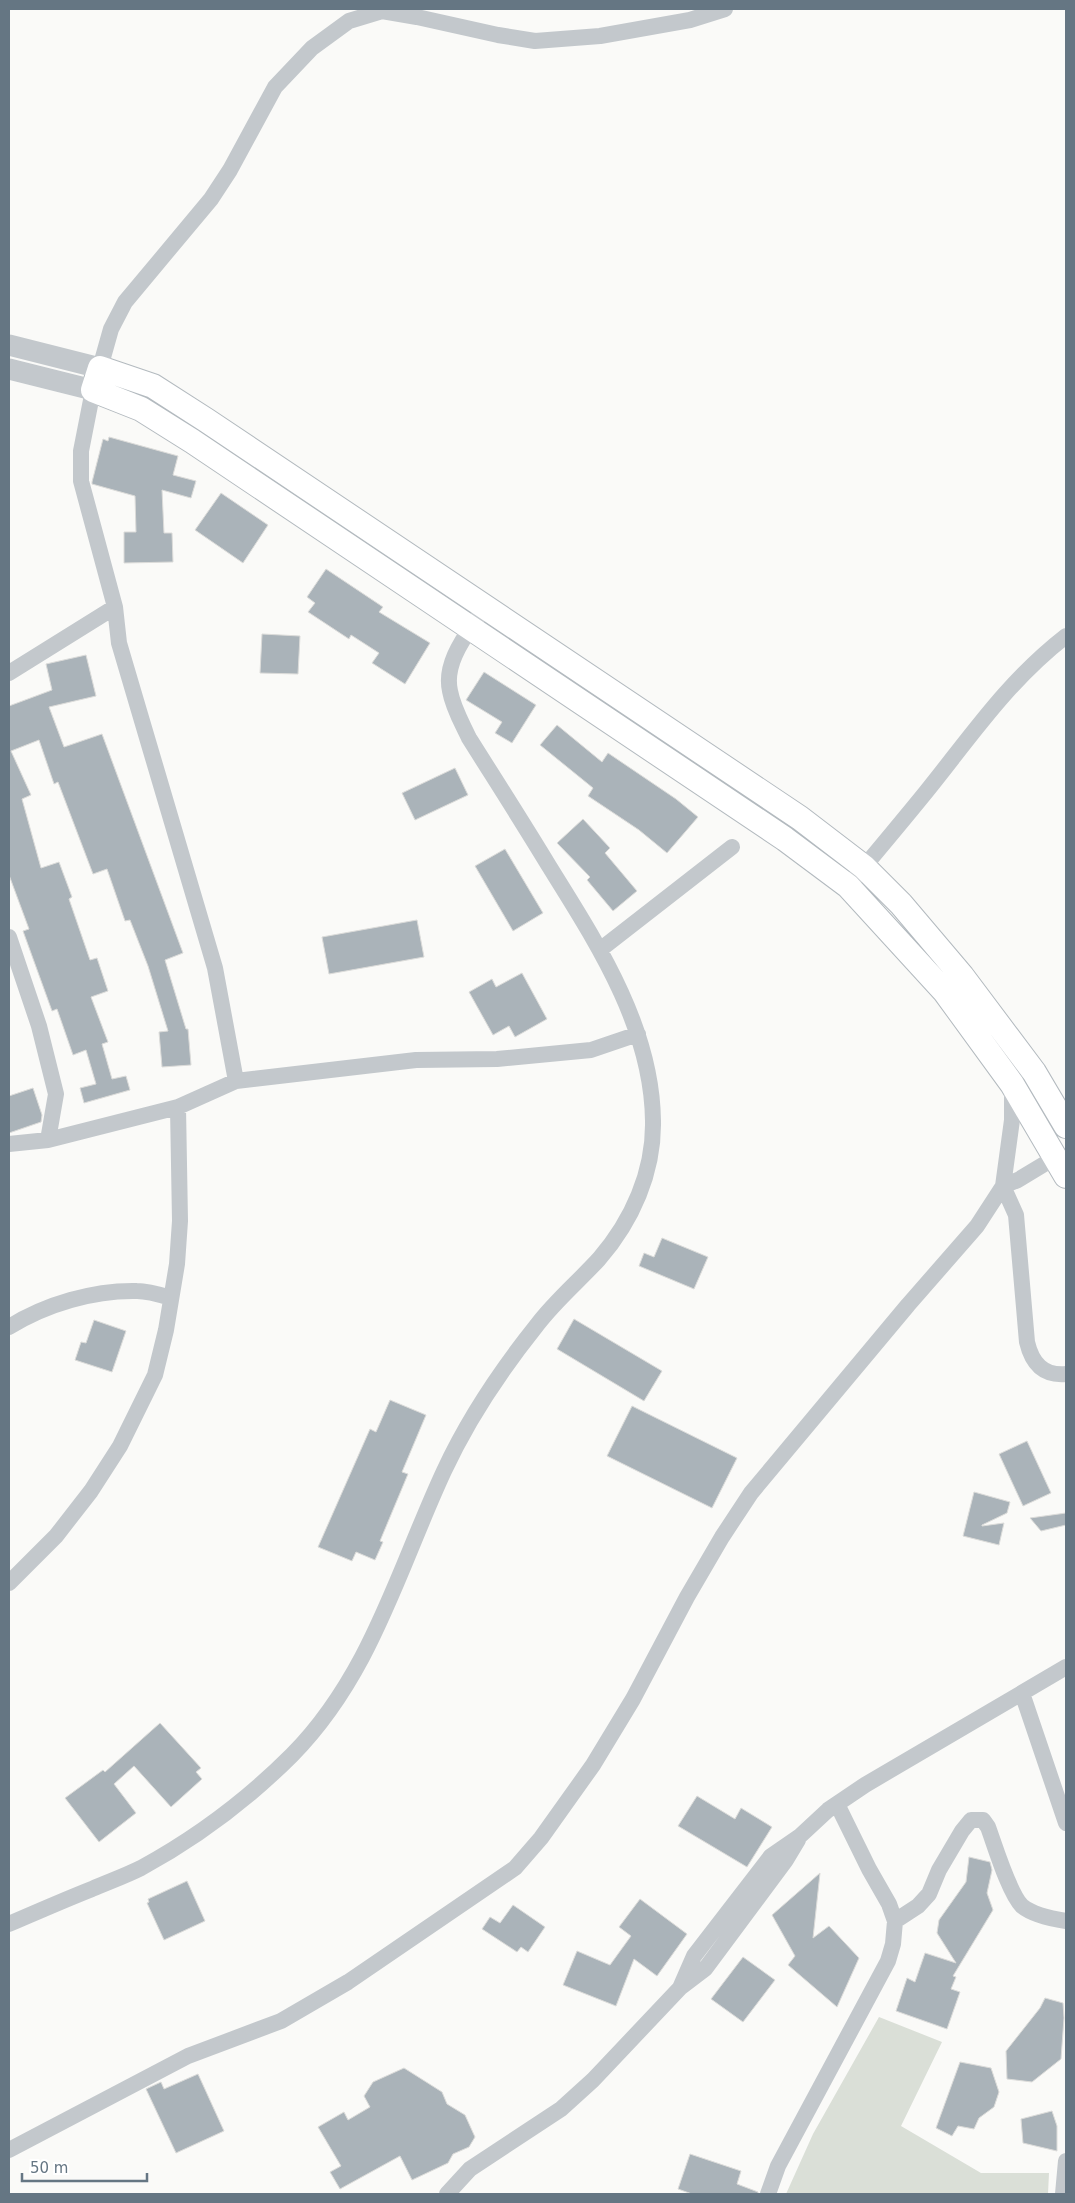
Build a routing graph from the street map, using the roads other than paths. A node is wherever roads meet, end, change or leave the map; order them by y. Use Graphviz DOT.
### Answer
graph roads {
  1 [pos="725,9"];
  2 [pos="9,345"];
  3 [pos="9,370"];
  4 [pos="96,379"];
  5 [pos="484,606"];
  6 [pos="115,607"];
  7 [pos="471,628"];
  8 [pos="1066,636"];
  9 [pos="9,673"];
  10 [pos="732,847"];
  11 [pos="864,867"];
  12 [pos="848,886"];
  13 [pos="9,937"];
  14 [pos="601,949"];
  15 [pos="638,1034"];
  16 [pos="236,1081"];
  17 [pos="1012,1084"];
  18 [pos="178,1107"];
  19 [pos="1066,1126"];
  20 [pos="48,1140"];
  21 [pos="9,1144"];
  22 [pos="1061,1167"];
  23 [pos="1003,1186"];
  24 [pos="171,1298"];
  25 [pos="9,1327"];
  26 [pos="1066,1374"];
  27 [pos="9,1583"];
  28 [pos="1066,1667"];
  29 [pos="1022,1693"];
  30 [pos="837,1804"];
  31 [pos="1066,1822"];
  32 [pos="894,1920"];
  33 [pos="1066,1921"];
  34 [pos="9,1924"];
  35 [pos="9,2150"];
  36 [pos="1066,2169"];
  37 [pos="447,2194"];
  38 [pos="768,2194"];
  39 [pos="1063,2194"];
  1 -- 4 [label="street"];
  2 -- 4 [label="street"];
  3 -- 4 [label="street"];
  4 -- 5 [label="main road"];
  4 -- 6 [label="street"];
  4 -- 7 [label="main road"];
  5 -- 7 [label="street"];
  5 -- 11 [label="main road"];
  6 -- 9 [label="street"];
  6 -- 16 [label="street"];
  7 -- 12 [label="main road"];
  7 -- 14 [label="street"];
  8 -- 11 [label="street"];
  10 -- 14 [label="street"];
  11 -- 12 [label="street"];
  11 -- 19 [label="main road"];
  12 -- 17 [label="main road"];
  13 -- 20 [label="street"];
  14 -- 15 [label="street"];
  15 -- 16 [label="street"];
  15 -- 34 [label="street"];
  16 -- 18 [label="street"];
  17 -- 22 [label="main road"];
  17 -- 23 [label="street"];
  18 -- 20 [label="street"];
  18 -- 24 [label="street"];
  20 -- 21 [label="street"];
  22 -- 23 [label="street"];
  23 -- 26 [label="street"];
  23 -- 35 [label="street"];
  24 -- 25 [label="street"];
  24 -- 27 [label="street"];
  28 -- 29 [label="street"];
  29 -- 30 [label="street"];
  29 -- 31 [label="street"];
  30 -- 32 [label="street"];
  30 -- 37 [label="street"];
  32 -- 33 [label="street"];
  32 -- 38 [label="street"];
  36 -- 39 [label="street"];
}
